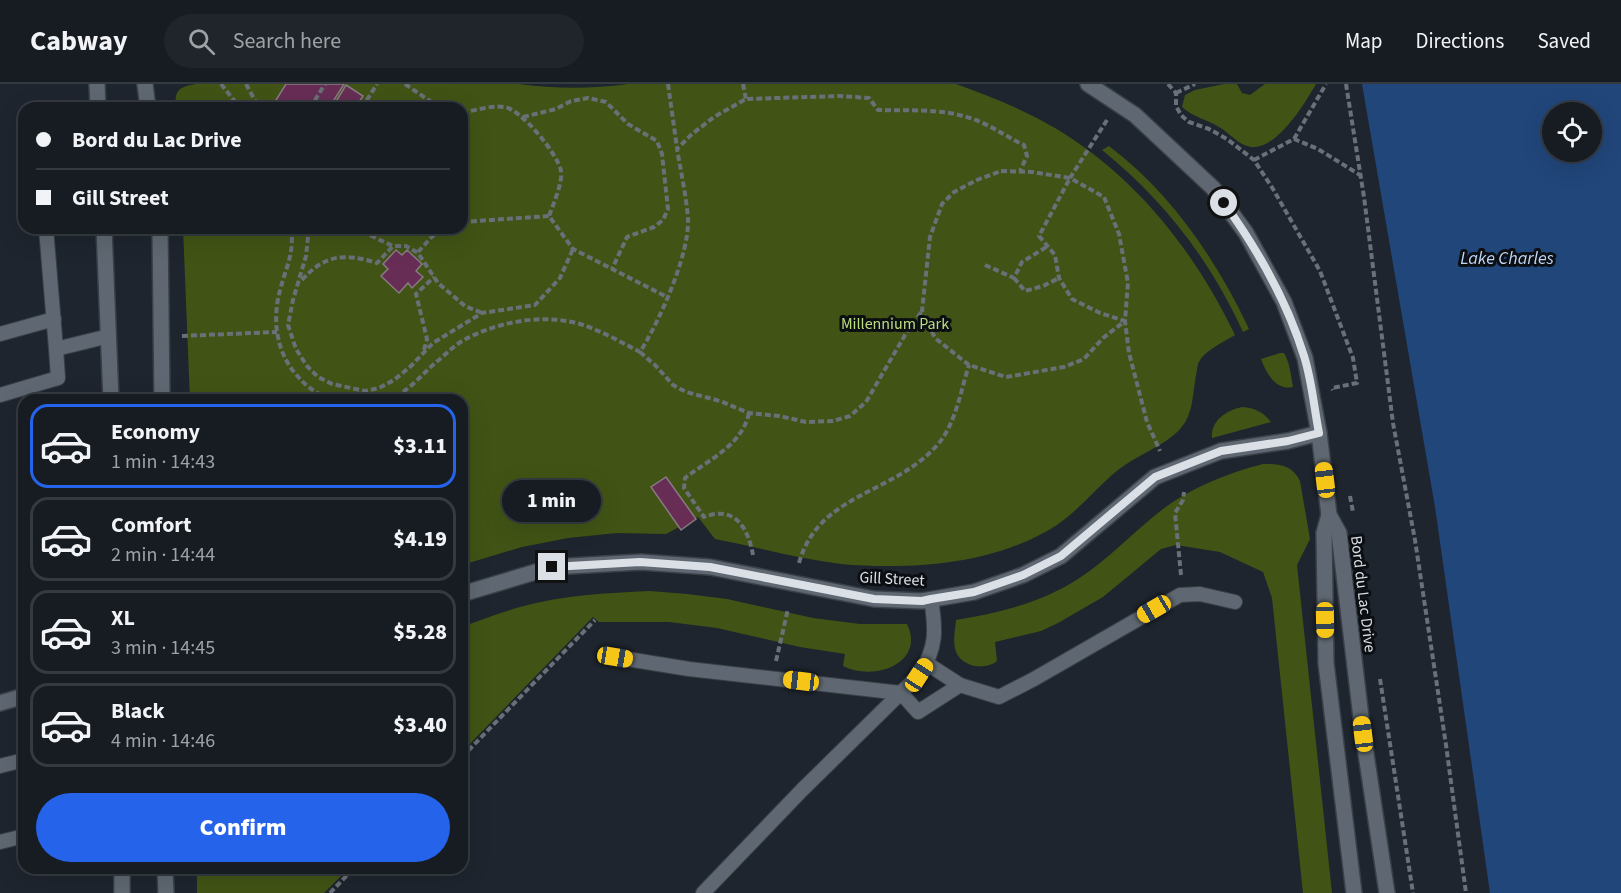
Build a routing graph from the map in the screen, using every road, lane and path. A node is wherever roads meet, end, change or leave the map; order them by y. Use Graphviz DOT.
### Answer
graph roads {
  1 [pos="97,84"];
  2 [pos="145,84"];
  3 [pos="221,84"];
  4 [pos="246,84"];
  5 [pos="325,84"];
  6 [pos="377,84"];
  7 [pos="405,84"];
  8 [pos="668,84"];
  9 [pos="743,84"];
  10 [pos="1088,84"];
  11 [pos="1168,84"];
  12 [pos="1195,84"];
  13 [pos="1326,84"];
  14 [pos="1346,84"];
  15 [pos="1176,93"];
  16 [pos="746,99"];
  17 [pos="98,102"];
  18 [pos="147,102"];
  19 [pos="235,102"];
  20 [pos="256,102"];
  21 [pos="314,102"];
  22 [pos="366,102"];
  23 [pos="431,102"];
  24 [pos="1117,104"];
  25 [pos="468,111"];
  26 [pos="522,117"];
  27 [pos="1294,139"];
  28 [pos="677,149"];
  29 [pos="1254,160"];
  30 [pos="1020,171"];
  31 [pos="1360,176"];
  32 [pos="1070,177"];
  33 [pos="549,216"];
  34 [pos="468,222"];
  35 [pos="47,234"];
  36 [pos="104,234"];
  37 [pos="160,234"];
  38 [pos="292,234"];
  39 [pos="308,234"];
  40 [pos="367,234"];
  41 [pos="435,234"];
  42 [pos="393,246"];
  43 [pos="1048,246"];
  44 [pos="573,249"];
  45 [pos="418,253"];
  46 [pos="985,266"];
  47 [pos="612,269"];
  48 [pos="434,277"];
  49 [pos="1014,278"];
  50 [pos="1059,278"];
  51 [pos="300,282"];
  52 [pos="667,297"];
  53 [pos="922,310"];
  54 [pos="482,313"];
  55 [pos="54,319"];
  56 [pos="1125,321"];
  57 [pos="277,332"];
  58 [pos="0,334"];
  59 [pos="108,336"];
  60 [pos="181,336"];
  61 [pos="56,349"];
  62 [pos="424,350"];
  63 [pos="640,352"];
  64 [pos="969,365"];
  65 [pos="1357,383"];
  66 [pos="111,394"];
  67 [pos="162,394"];
  68 [pos="317,394"];
  69 [pos="398,394"];
  70 [pos="0,395"];
  71 [pos="749,413"];
  72 [pos="1319,433"];
  73 [pos="1160,451"];
  74 [pos="1184,492"];
  75 [pos="1329,515"];
  76 [pos="753,555"];
  77 [pos="799,563"];
  78 [pos="468,592"];
  79 [pos="1182,595"];
  80 [pos="931,599"];
  81 [pos="1235,602"];
  82 [pos="788,609"];
  83 [pos="595,620"];
  84 [pos="615,657"];
  85 [pos="926,663"];
  86 [pos="773,677"];
  87 [pos="960,686"];
  88 [pos="901,693"];
  89 [pos="18,698"];
  90 [pos="0,703"];
  91 [pos="468,751"];
  92 [pos="18,762"];
  93 [pos="0,766"];
  94 [pos="18,838"];
  95 [pos="0,842"];
  96 [pos="122,874"];
  97 [pos="165,874"];
  98 [pos="348,874"];
  99 [pos="122,893"];
  100 [pos="165,893"];
  101 [pos="330,893"];
  102 [pos="703,893"];
  103 [pos="1354,893"];
  104 [pos="1387,893"];
  105 [pos="1466,893"];
  1 -- 17 [label="street"];
  2 -- 18 [label="street"];
  3 -- 19 [label="path"];
  4 -- 20 [label="path"];
  5 -- 21 [label="path"];
  6 -- 22 [label="path"];
  7 -- 23 [label="path"];
  8 -- 28 [label="path"];
  9 -- 16 [label="path"];
  10 -- 24 [label="street, Bord du Lac Drive"];
  11 -- 15 [label="path"];
  12 -- 15 [label="path"];
  13 -- 27 [label="path"];
  14 -- 31 [label="path"];
  15 -- 29 [label="path"];
  16 -- 28 [label="path"];
  16 -- 30 [label="path"];
  24 -- 32 [label="path"];
  24 -- 72 [label="street, Bord du Lac Drive"];
  25 -- 26 [label="path"];
  26 -- 33 [label="path"];
  26 -- 47 [label="path"];
  27 -- 29 [label="path"];
  27 -- 31 [label="path"];
  28 -- 52 [label="path"];
  29 -- 65 [label="path"];
  30 -- 32 [label="path"];
  30 -- 53 [label="path"];
  31 -- 105 [label="path"];
  32 -- 43 [label="path"];
  32 -- 56 [label="path"];
  33 -- 34 [label="path"];
  33 -- 44 [label="path"];
  35 -- 55 [label="lane"];
  36 -- 59 [label="street"];
  37 -- 67 [label="street"];
  38 -- 57 [label="path"];
  39 -- 51 [label="path"];
  40 -- 42 [label="path"];
  41 -- 45 [label="path"];
  42 -- 45 [label="path"];
  42 -- 51 [label="path"];
  43 -- 49 [label="path"];
  43 -- 50 [label="path"];
  44 -- 47 [label="path"];
  44 -- 54 [label="path"];
  45 -- 48 [label="path"];
  46 -- 49 [label="path"];
  47 -- 52 [label="path"];
  48 -- 54 [label="path"];
  48 -- 62 [label="path"];
  49 -- 50 [label="path"];
  50 -- 56 [label="path"];
  51 -- 62 [label="path"];
  52 -- 63 [label="path"];
  53 -- 64 [label="path"];
  53 -- 71 [label="path"];
  54 -- 62 [label="path"];
  55 -- 58 [label="lane"];
  55 -- 61 [label="lane"];
  56 -- 64 [label="path"];
  56 -- 73 [label="path"];
  57 -- 60 [label="path"];
  57 -- 68 [label="path"];
  59 -- 61 [label="lane"];
  59 -- 66 [label="street"];
  61 -- 70 [label="lane"];
  63 -- 69 [label="path"];
  63 -- 71 [label="path"];
  64 -- 77 [label="path"];
  71 -- 76 [label="path"];
  72 -- 75 [label="street, Bord du Lac Drive"];
  72 -- 80 [label="street, Gill Street"];
  74 -- 79 [label="path"];
  75 -- 103 [label="street, Bord du Lac Drive"];
  75 -- 104 [label="street, Bord du Lac Drive"];
  78 -- 80 [label="street, Gill Street"];
  79 -- 81 [label="lane"];
  79 -- 87 [label="lane"];
  80 -- 85 [label="lane"];
  82 -- 86 [label="path"];
  83 -- 91 [label="path"];
  84 -- 86 [label="lane"];
  85 -- 87 [label="lane"];
  85 -- 88 [label="lane"];
  86 -- 88 [label="lane"];
  87 -- 88 [label="lane"];
  88 -- 102 [label="lane"];
  89 -- 90 [label="street"];
  92 -- 93 [label="lane"];
  94 -- 95 [label="lane"];
  96 -- 99 [label="street"];
  97 -- 100 [label="street"];
  98 -- 101 [label="path"];
}
